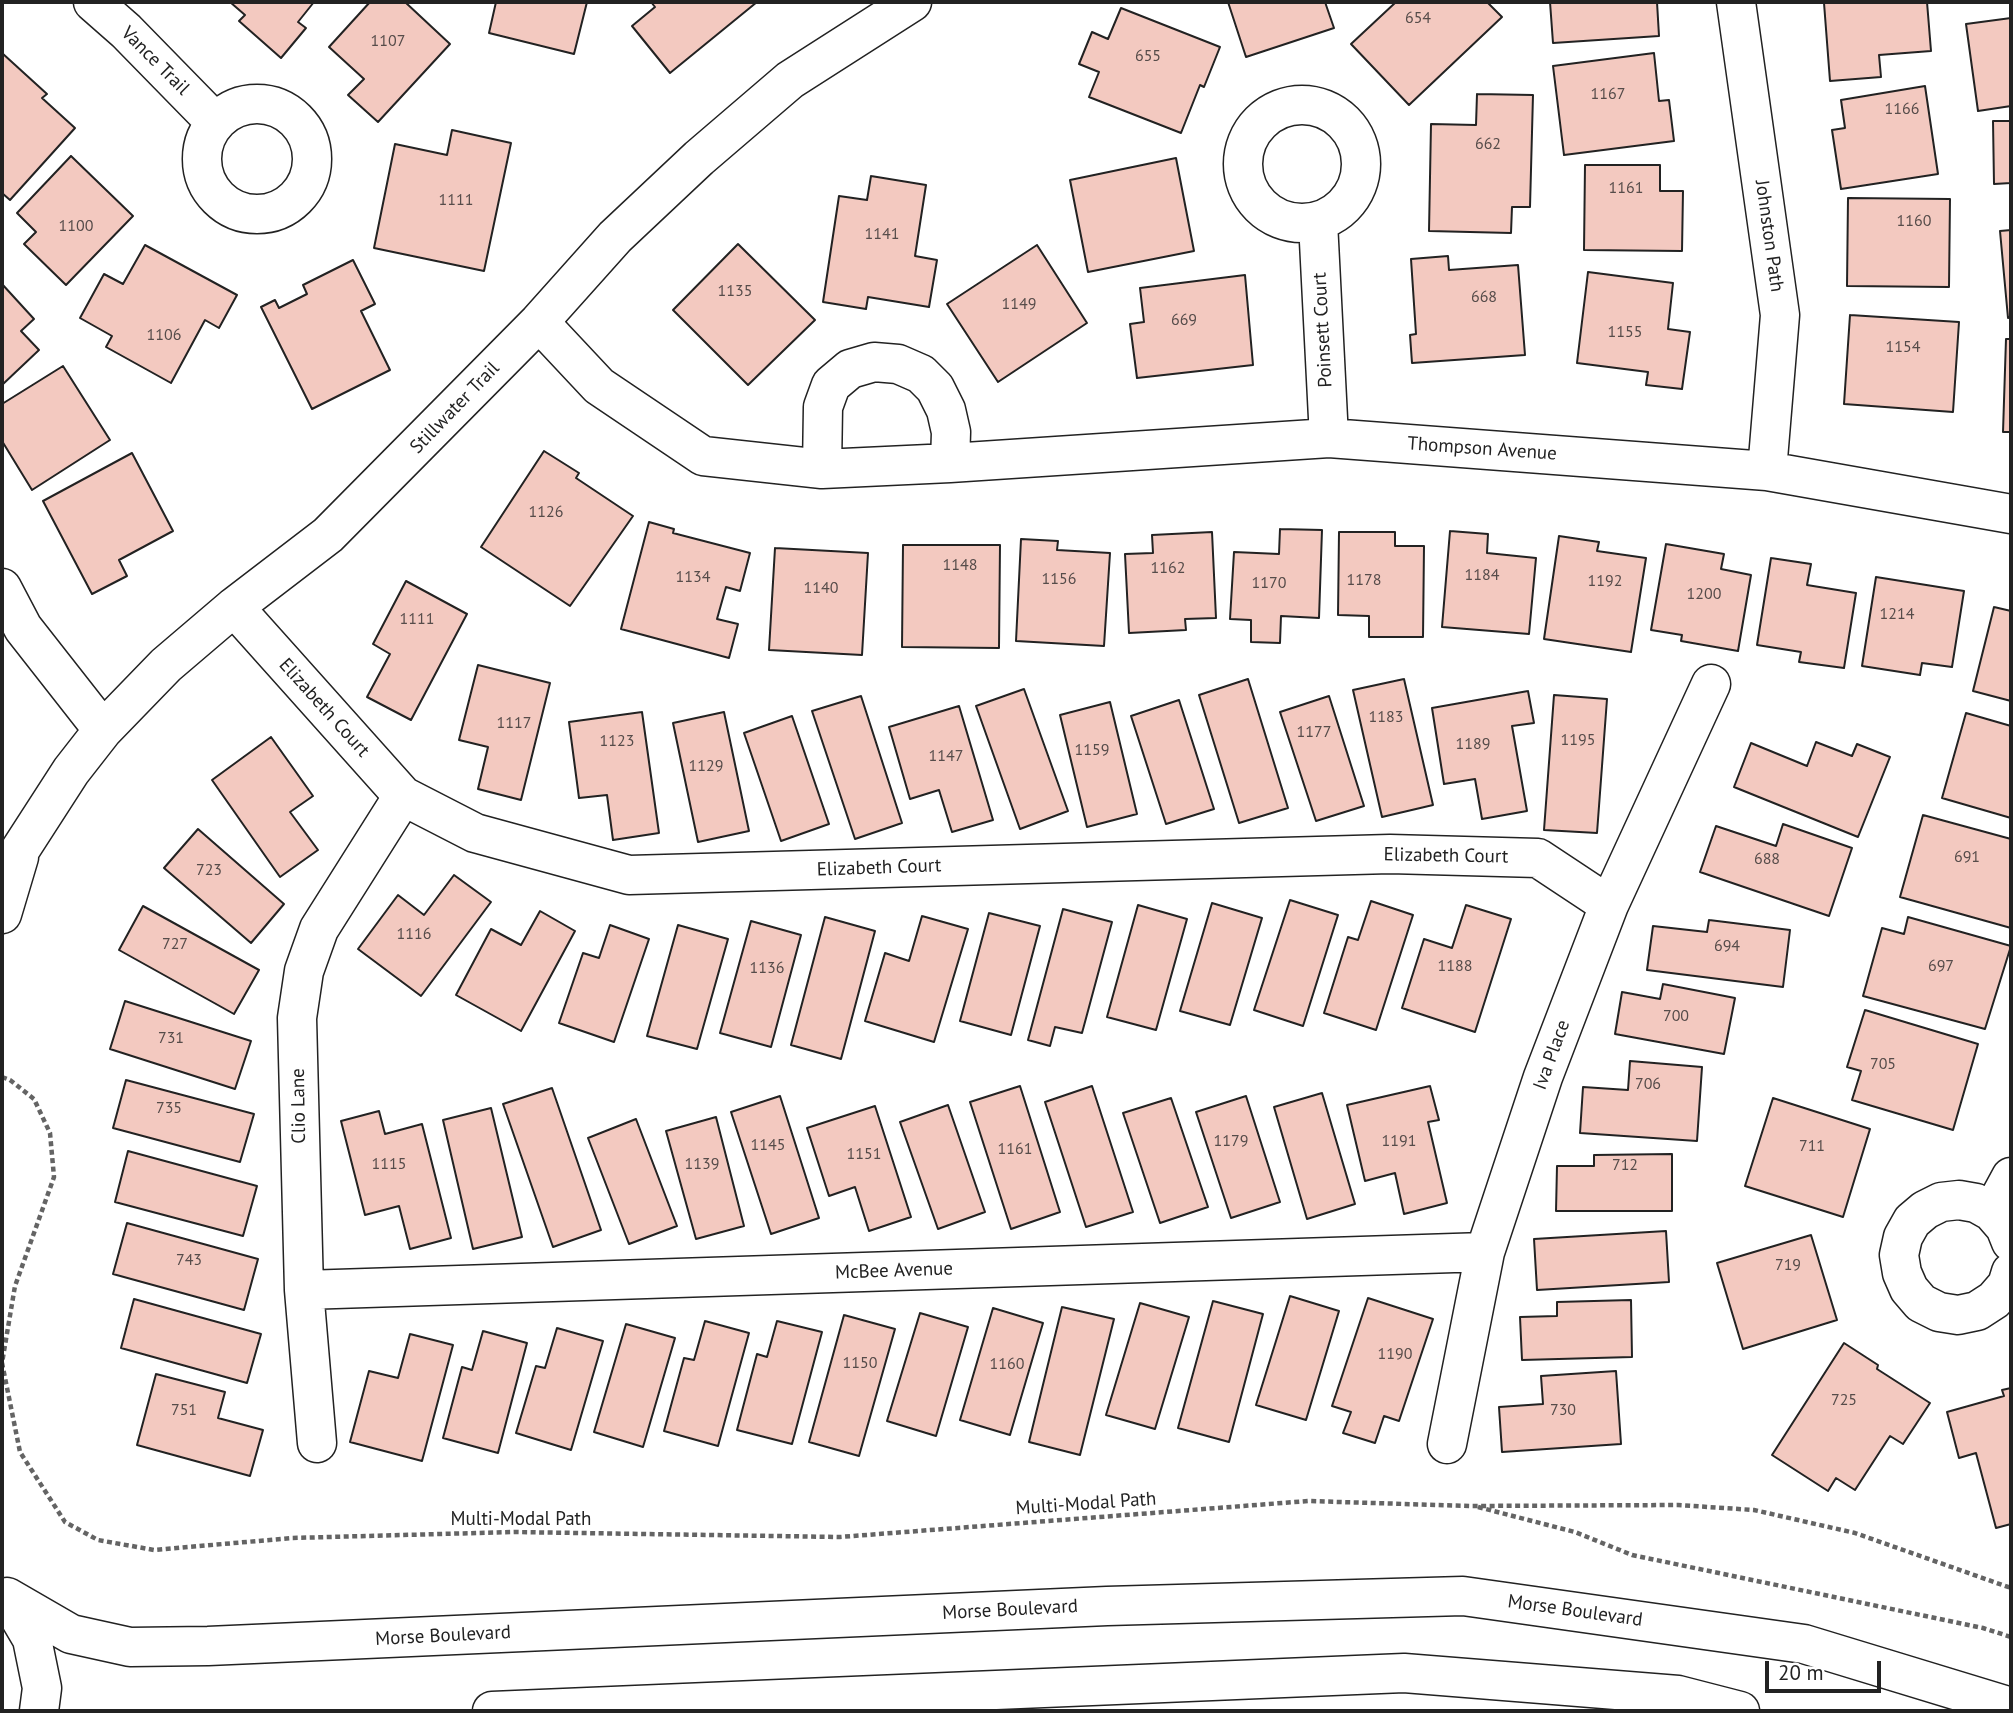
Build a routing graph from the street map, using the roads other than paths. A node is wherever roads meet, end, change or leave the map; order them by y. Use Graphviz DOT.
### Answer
graph roads {
  1 [pos="93,2"];
  2 [pos="912,2"];
  3 [pos="1736,2"];
  4 [pos="215,122"];
  5 [pos="1318,222"];
  6 [pos="539,322"];
  7 [pos="1329,438"];
  8 [pos="950,463"];
  9 [pos="822,469"];
  10 [pos="1767,471"];
  11 [pos="2011,514"];
  12 [pos="2,588"];
  13 [pos="234,607"];
  14 [pos="1711,684"];
  15 [pos="103,730"];
  16 [pos="403,796"];
  17 [pos="24,841"];
  18 [pos="2,878"];
  19 [pos="1609,905"];
  20 [pos="2,914"];
  21 [pos="2011,1177"];
  22 [pos="2002,1227"];
  23 [pos="1485,1252"];
  24 [pos="2011,1272"];
  25 [pos="303,1290"];
  26 [pos="317,1443"];
  27 [pos="1447,1444"];
  28 [pos="4,1594"];
  29 [pos="2011,1707"];
  30 [pos="39,1711"];
  31 [pos="492,1711"];
  32 [pos="1740,1711"];
  1 -- 4 [label="street, Vance Trail"];
  2 -- 6 [label="street, Stillwater Trail"];
  3 -- 10 [label="street, Johnston Path"];
  5 -- 7 [label="street, Poinsett Court"];
  6 -- 9 [label="street, Thompson Avenue"];
  6 -- 13 [label="street, Stillwater Trail"];
  7 -- 8 [label="street, Thompson Avenue"];
  7 -- 10 [label="street, Thompson Avenue"];
  8 -- 9 [label="street, Thompson Avenue"];
  8 -- 9 [label="street"];
  10 -- 11 [label="street, Thompson Avenue"];
  12 -- 15 [label="street"];
  13 -- 15 [label="street, Stillwater Trail"];
  13 -- 16 [label="street, Elizabeth Court"];
  14 -- 19 [label="street, Iva Place"];
  15 -- 17 [label="street, Stillwater Trail"];
  16 -- 19 [label="street, Elizabeth Court"];
  16 -- 25 [label="street, Clio Lane"];
  17 -- 18 [label="street, Stillwater Trail"];
  17 -- 20 [label="street, Stillwater Trail"];
  19 -- 23 [label="street, Iva Place"];
  21 -- 22 [label="street"];
  22 -- 24 [label="street"];
  23 -- 25 [label="street, McBee Avenue"];
  23 -- 27 [label="street, Iva Place"];
  25 -- 26 [label="street, Clio Lane"];
  28 -- 29 [label="street, Morse Boulevard"];
  28 -- 30 [label="street"];
  31 -- 32 [label="street"];
}
